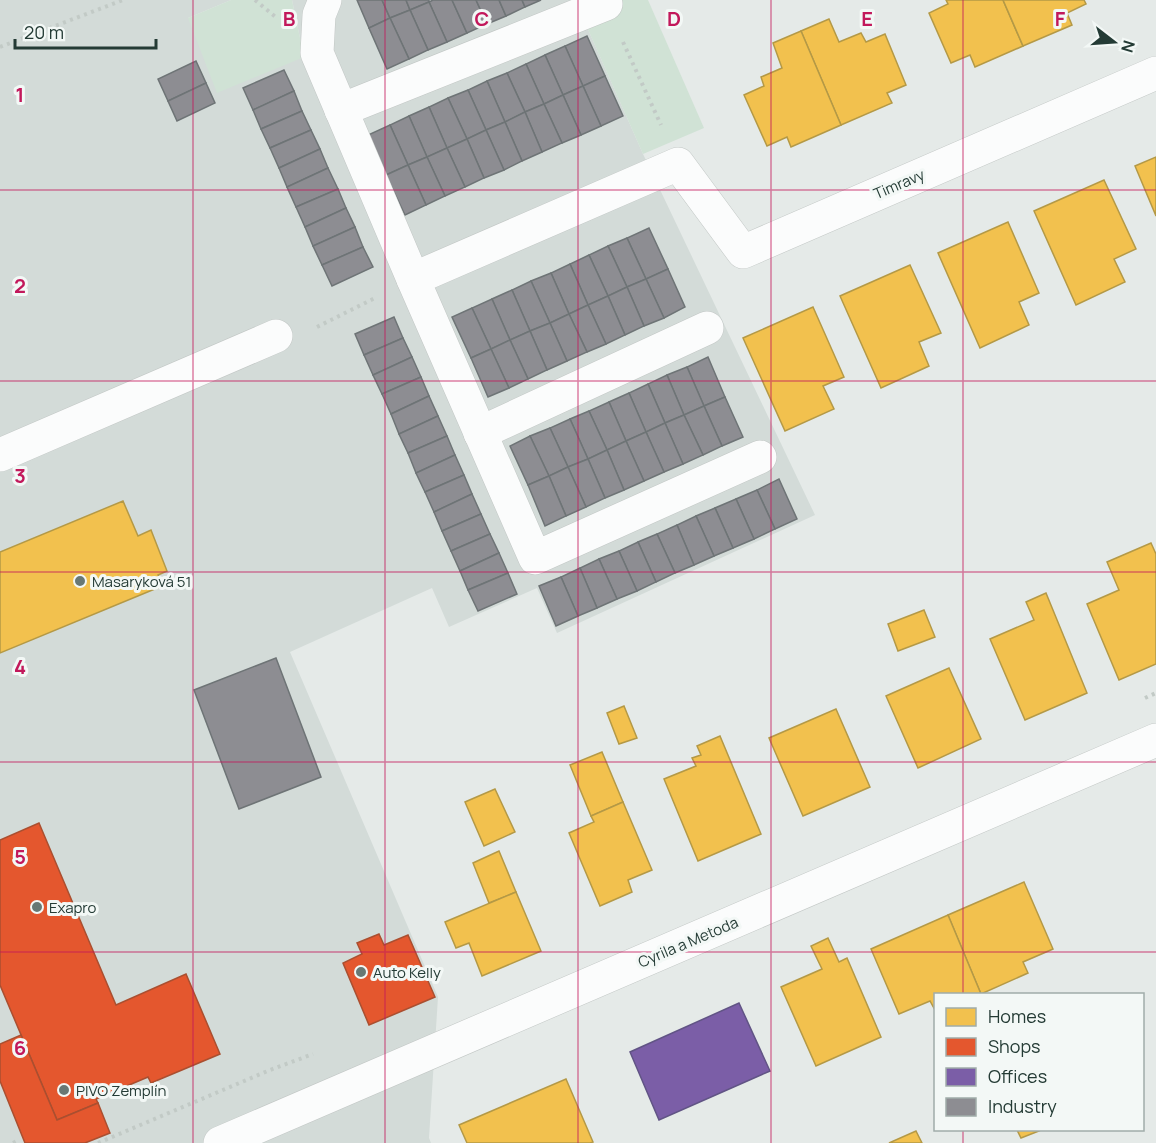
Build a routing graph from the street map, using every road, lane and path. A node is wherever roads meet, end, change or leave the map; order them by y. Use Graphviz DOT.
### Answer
graph roads {
  1 [pos="123,0"];
  2 [pos="325,0"];
  3 [pos="606,4"];
  4 [pos="0,47"];
  5 [pos="1156,73"];
  6 [pos="341,110"];
  7 [pos="678,164"];
  8 [pos="413,279"];
  9 [pos="317,327"];
  10 [pos="707,328"];
  11 [pos="276,336"];
  12 [pos="480,433"];
  13 [pos="0,455"];
  14 [pos="760,457"];
  15 [pos="1156,741"];
  16 [pos="220,1143"];
  1 -- 4 [label="path"];
  2 -- 6 [label="street"];
  3 -- 6 [label="street"];
  3 -- 7 [label="path"];
  5 -- 7 [label="street, Timravy"];
  6 -- 8 [label="street"];
  7 -- 8 [label="street"];
  8 -- 9 [label="path"];
  8 -- 12 [label="street"];
  10 -- 12 [label="street"];
  11 -- 13 [label="street"];
  12 -- 14 [label="street"];
  15 -- 16 [label="street, Cyrila a Metoda"];
}
